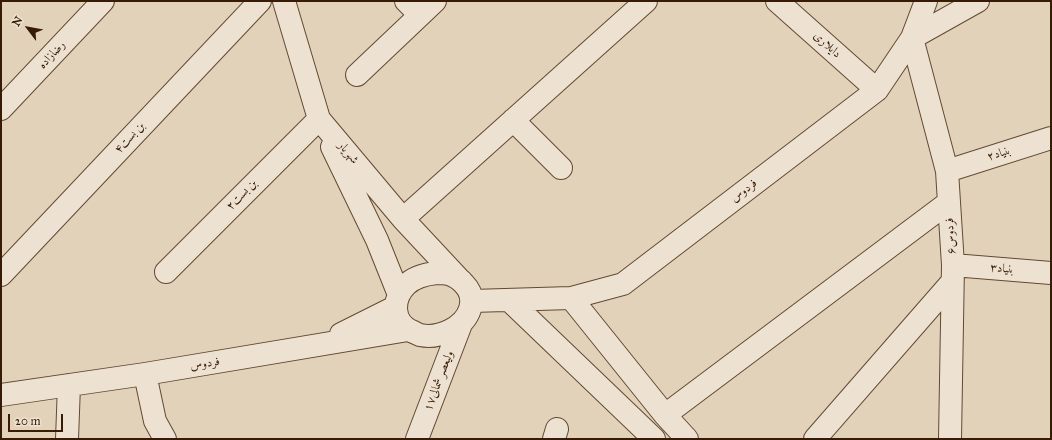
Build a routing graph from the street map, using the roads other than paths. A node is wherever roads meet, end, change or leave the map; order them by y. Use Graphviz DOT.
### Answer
graph roads {
  1 [pos="103,1"];
  2 [pos="260,1"];
  3 [pos="284,1"];
  4 [pos="646,1"];
  5 [pos="777,1"];
  6 [pos="926,1"];
  7 [pos="978,1"];
  8 [pos="420,6"];
  9 [pos="912,38"];
  10 [pos="357,75"];
  11 [pos="877,90"];
  12 [pos="1,109"];
  13 [pos="319,119"];
  14 [pos="514,120"];
  15 [pos="1051,138"];
  16 [pos="561,168"];
  17 [pos="947,171"];
  18 [pos="949,202"];
  19 [pos="403,219"];
  20 [pos="166,272"];
  21 [pos="953,273"];
  22 [pos="1051,273"];
  23 [pos="1,275"];
  24 [pos="459,279"];
  25 [pos="571,298"];
  26 [pos="509,300"];
  27 [pos="397,301"];
  28 [pos="472,301"];
  29 [pos="461,324"];
  30 [pos="408,330"];
  31 [pos="320,345"];
  32 [pos="145,374"];
  33 [pos="69,385"];
  34 [pos="1,395"];
  35 [pos="665,415"];
  36 [pos="819,437"];
  37 [pos="67,439"];
  38 [pos="165,439"];
  39 [pos="417,439"];
  40 [pos="654,439"];
  41 [pos="687,439"];
  42 [pos="950,439"];
  1 -- 12 [label="street, رضازاده"];
  2 -- 23 [label="street, بن بست۴"];
  3 -- 13 [label="street, شهریار"];
  4 -- 14 [label="street"];
  5 -- 11 [label="street, دایلاری"];
  6 -- 9 [label="street"];
  7 -- 9 [label="street, فردوس"];
  8 -- 10 [label="street"];
  9 -- 11 [label="street, فردوس"];
  9 -- 17 [label="street, فردوس۶"];
  11 -- 25 [label="street, فردوس"];
  13 -- 19 [label="street, شهریار"];
  13 -- 20 [label="street, بن بست۲"];
  13 -- 27 [label="street"];
  14 -- 16 [label="street"];
  14 -- 19 [label="street"];
  15 -- 17 [label="street, بنیاد۲"];
  17 -- 18 [label="street, فردوس۶"];
  18 -- 21 [label="street, فردوس۶"];
  18 -- 35 [label="street"];
  19 -- 24 [label="street, شهریار"];
  21 -- 22 [label="street, بنیاد۳"];
  21 -- 36 [label="street"];
  21 -- 42 [label="street, فردوس۶"];
  24 -- 27 [label="street"];
  24 -- 28 [label="street"];
  25 -- 26 [label="street, فردوس"];
  25 -- 35 [label="street"];
  26 -- 28 [label="street, فردوس"];
  26 -- 40 [label="street"];
  27 -- 30 [label="street"];
  27 -- 31 [label="street"];
  28 -- 29 [label="street"];
  29 -- 30 [label="street"];
  29 -- 39 [label="street, ولیعصر شمالی۱۷"];
  30 -- 31 [label="street, فردوس"];
  31 -- 32 [label="street, فردوس"];
  32 -- 33 [label="street, فردوس"];
  32 -- 38 [label="street"];
  33 -- 34 [label="street, فردوس"];
  33 -- 37 [label="street"];
  35 -- 41 [label="street"];
}
